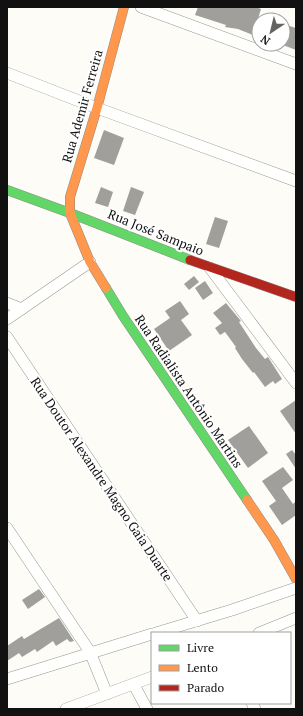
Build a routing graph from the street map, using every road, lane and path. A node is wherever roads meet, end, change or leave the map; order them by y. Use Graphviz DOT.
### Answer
graph roads {
  1 [pos="124,7"];
  2 [pos="141,7"];
  3 [pos="296,64"];
  4 [pos="7,73"];
  5 [pos="97,108"];
  6 [pos="296,180"];
  7 [pos="7,190"];
  8 [pos="70,213"];
  9 [pos="90,262"];
  10 [pos="210,268"];
  11 [pos="296,297"];
  12 [pos="7,303"];
  13 [pos="22,309"];
  14 [pos="7,319"];
  15 [pos="7,337"];
  16 [pos="296,383"];
  17 [pos="7,528"];
  18 [pos="296,579"];
  19 [pos="296,588"];
  20 [pos="296,618"];
  21 [pos="197,621"];
  22 [pos="159,632"];
  23 [pos="261,632"];
  24 [pos="151,634"];
  25 [pos="90,652"];
  26 [pos="151,677"];
  27 [pos="7,679"];
  28 [pos="134,684"];
  29 [pos="107,694"];
  30 [pos="66,709"];
  31 [pos="147,709"];
  1 -- 5 [label="street, Rua Ademir Ferreira"];
  2 -- 3 [label="street"];
  4 -- 5 [label="street"];
  5 -- 6 [label="street"];
  5 -- 8 [label="street, Rua Ademir Ferreira"];
  7 -- 8 [label="street, Rua José Sampaio"];
  8 -- 9 [label="street, Rua Radialista Antônio Martins"];
  8 -- 10 [label="street, Rua José Sampaio"];
  9 -- 13 [label="street"];
  9 -- 18 [label="street, Rua Radialista Antônio Martins"];
  10 -- 11 [label="street, Rua José Sampaio"];
  10 -- 16 [label="street"];
  12 -- 13 [label="street"];
  13 -- 14 [label="street"];
  15 -- 21 [label="street, Rua Doutor Alexandre Magno Gaia Duarte"];
  17 -- 25 [label="street"];
  19 -- 21 [label="street"];
  20 -- 23 [label="street"];
  21 -- 22 [label="street"];
  24 -- 25 [label="street"];
  25 -- 27 [label="street"];
  25 -- 29 [label="street"];
  26 -- 28 [label="street"];
  28 -- 29 [label="street"];
  28 -- 31 [label="street"];
  29 -- 30 [label="street"];
}
